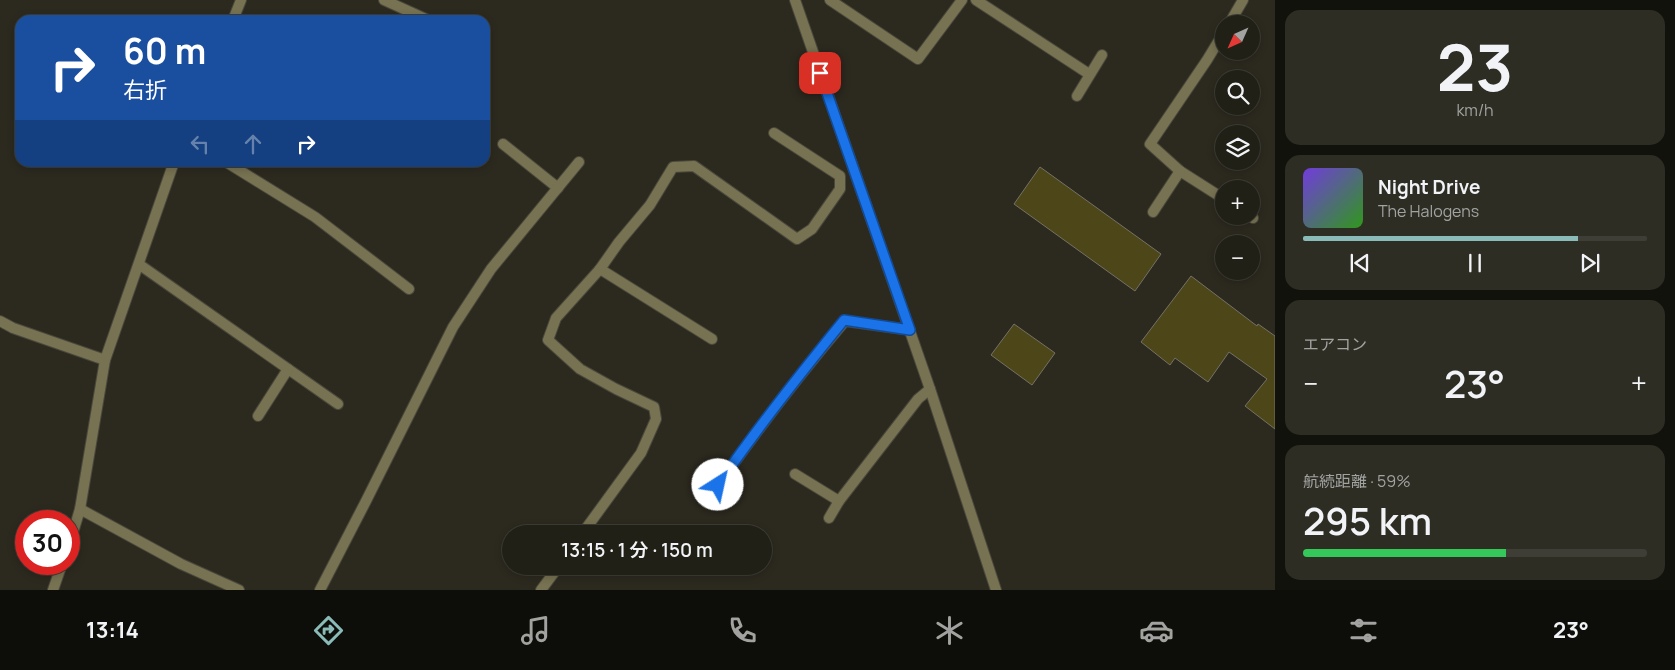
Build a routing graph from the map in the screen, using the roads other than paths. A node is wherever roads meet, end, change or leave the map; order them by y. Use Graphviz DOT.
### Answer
graph roads {
  1 [pos="242,0"];
  2 [pos="384,0"];
  3 [pos="794,0"];
  4 [pos="830,0"];
  5 [pos="962,0"];
  6 [pos="976,0"];
  7 [pos="1243,0"];
  8 [pos="235,15"];
  9 [pos="417,15"];
  10 [pos="1234,15"];
  11 [pos="1215,47"];
  12 [pos="1102,55"];
  13 [pos="1089,74"];
  14 [pos="1077,96"];
  15 [pos="774,133"];
  16 [pos="502,144"];
  17 [pos="580,162"];
  18 [pos="172,167"];
  19 [pos="234,167"];
  20 [pos="1180,171"];
  21 [pos="558,188"];
  22 [pos="1215,193"];
  23 [pos="1154,212"];
  24 [pos="140,265"];
  25 [pos="600,269"];
  26 [pos="409,289"];
  27 [pos="0,321"];
  28 [pos="910,330"];
  29 [pos="712,339"];
  30 [pos="105,360"];
  31 [pos="288,369"];
  32 [pos="930,389"];
  33 [pos="338,404"];
  34 [pos="258,416"];
  35 [pos="795,474"];
  36 [pos="840,501"];
  37 [pos="706,502"];
  38 [pos="80,509"];
  39 [pos="829,518"];
  40 [pos="589,525"];
  41 [pos="58,575"];
  42 [pos="552,575"];
  43 [pos="53,590"];
  44 [pos="239,590"];
  45 [pos="320,590"];
  46 [pos="541,590"];
  47 [pos="996,590"];
  1 -- 8 [label="street"];
  2 -- 9 [label="street"];
  3 -- 28 [label="street"];
  4 -- 5 [label="street"];
  6 -- 13 [label="street"];
  7 -- 10 [label="street"];
  11 -- 20 [label="street"];
  12 -- 13 [label="street"];
  13 -- 14 [label="street"];
  15 -- 25 [label="street"];
  16 -- 21 [label="street"];
  17 -- 21 [label="street"];
  18 -- 24 [label="street"];
  19 -- 26 [label="street"];
  20 -- 22 [label="street"];
  20 -- 23 [label="street"];
  21 -- 45 [label="street"];
  24 -- 30 [label="street"];
  24 -- 31 [label="street"];
  25 -- 29 [label="street"];
  25 -- 40 [label="street"];
  27 -- 30 [label="street"];
  28 -- 32 [label="street"];
  28 -- 37 [label="street"];
  30 -- 38 [label="street"];
  31 -- 33 [label="street"];
  31 -- 34 [label="street"];
  32 -- 36 [label="street"];
  32 -- 47 [label="street"];
  35 -- 36 [label="street"];
  36 -- 39 [label="street"];
  38 -- 44 [label="street"];
  41 -- 43 [label="street"];
  42 -- 46 [label="street"];
}
